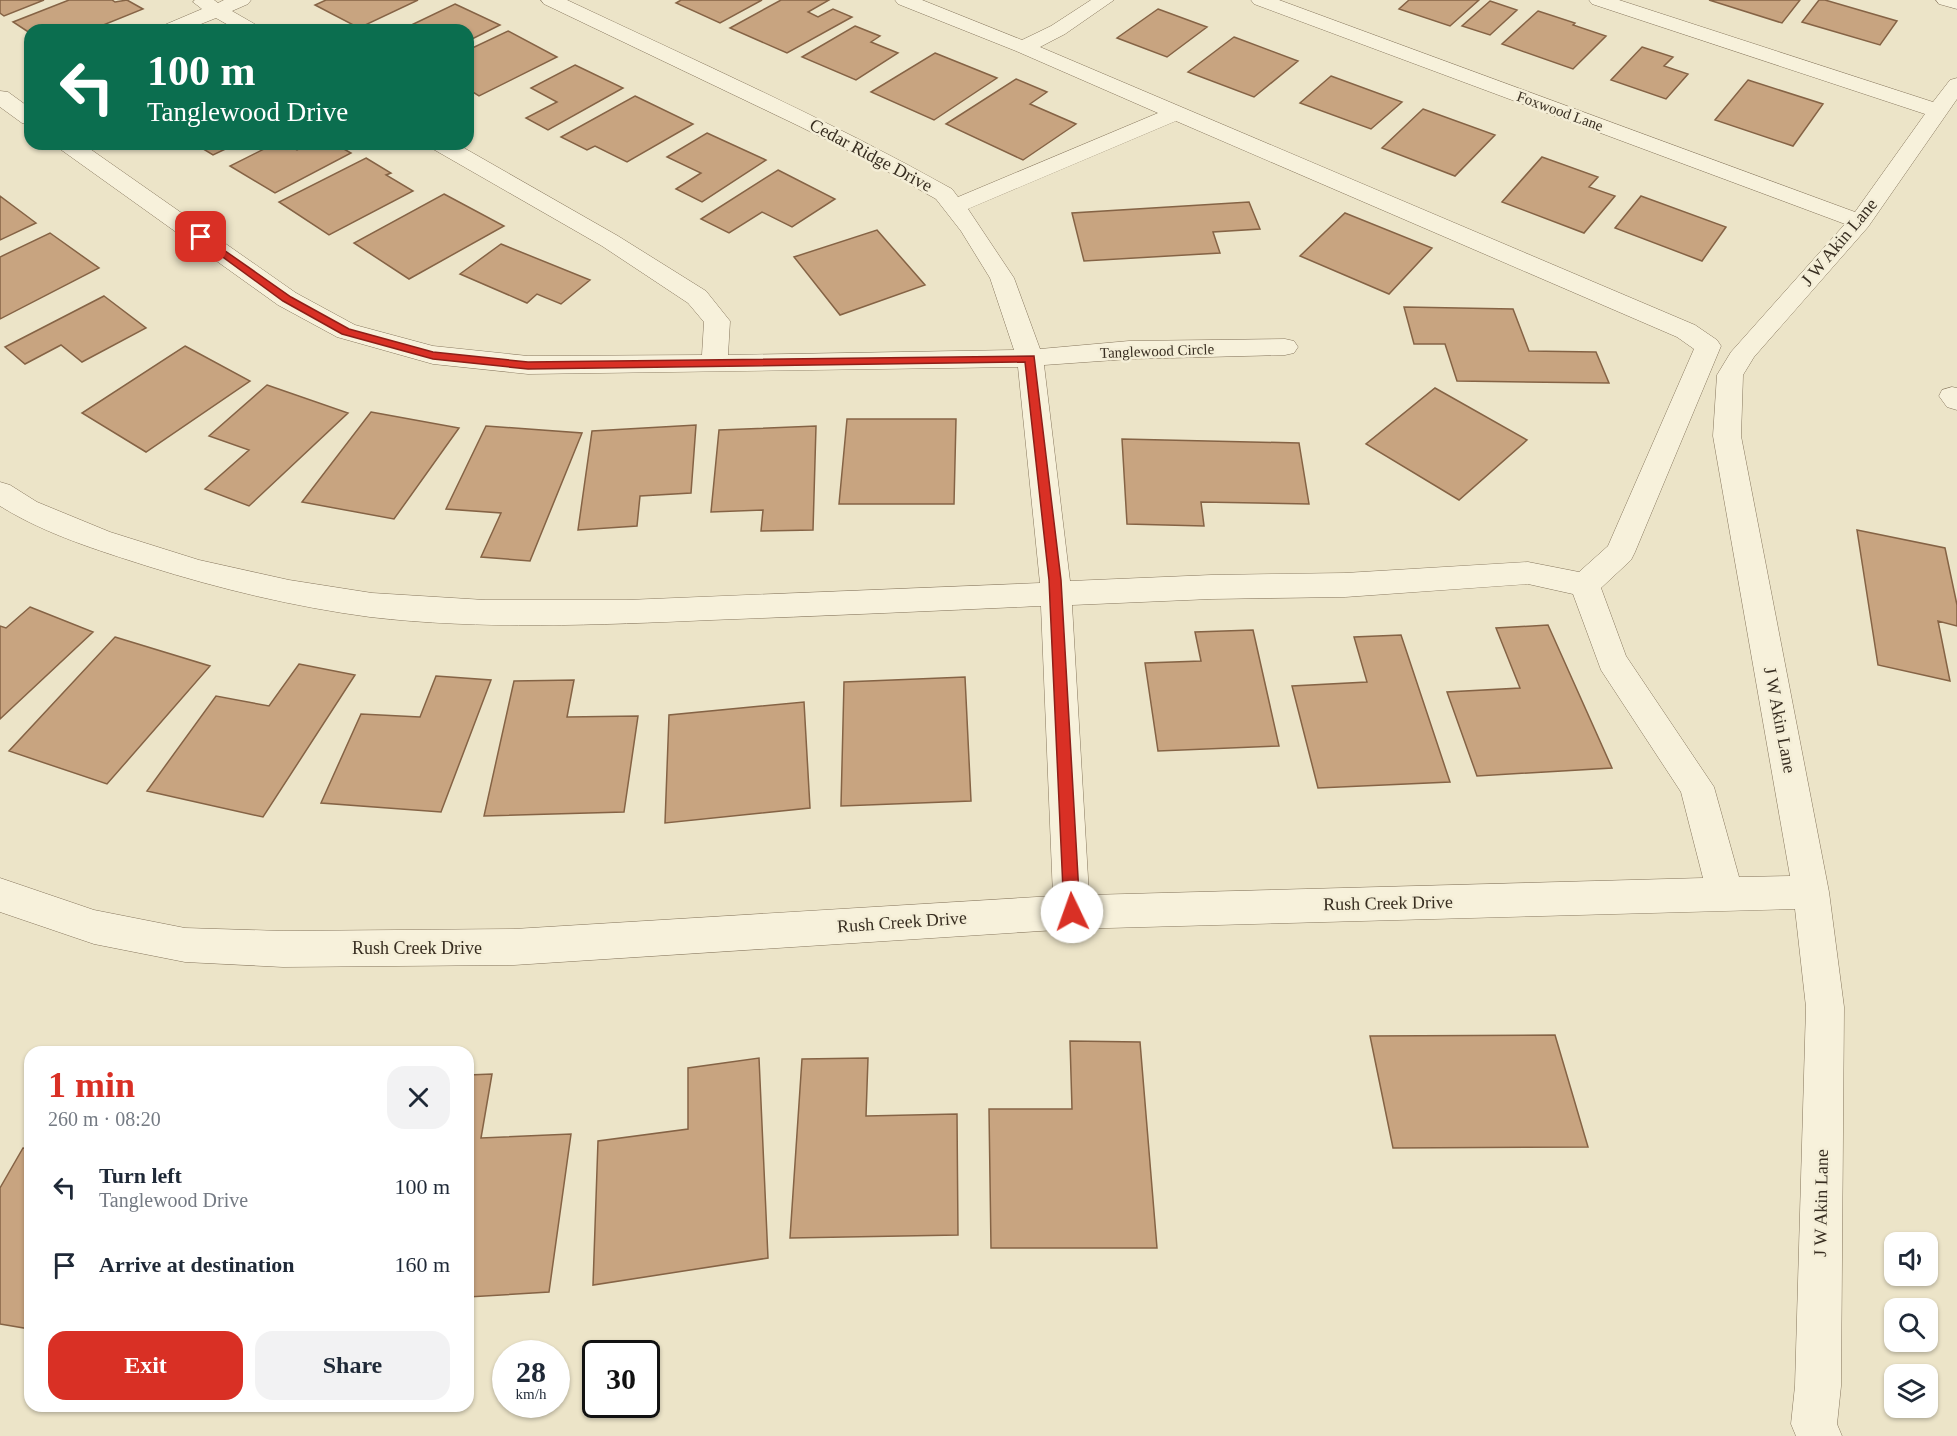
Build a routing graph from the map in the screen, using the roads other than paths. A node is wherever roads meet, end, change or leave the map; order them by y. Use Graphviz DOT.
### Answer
graph roads {
  1 [pos="241,0"];
  2 [pos="551,0"];
  3 [pos="905,0"];
  4 [pos="1104,0"];
  5 [pos="1261,0"];
  6 [pos="1599,0"];
  7 [pos="1946,0"];
  8 [pos="1957,3"];
  9 [pos="209,5"];
  10 [pos="179,24"];
  11 [pos="241,24"];
  12 [pos="1023,47"];
  13 [pos="1957,84"];
  14 [pos="24,90"];
  15 [pos="2,98"];
  16 [pos="1938,111"];
  17 [pos="1176,113"];
  18 [pos="24,114"];
  19 [pos="76,150"];
  20 [pos="451,150"];
  21 [pos="954,207"];
  22 [pos="1860,222"];
  23 [pos="1285,347"];
  24 [pos="1030,358"];
  25 [pos="714,364"];
  26 [pos="0,492"];
  27 [pos="1585,585"];
  28 [pos="1056,594"];
  29 [pos="1811,892"];
  30 [pos="0,895"];
  31 [pos="1725,895"];
  32 [pos="1072,912"];
  33 [pos="1819,1436"];
  1 -- 9 [label="street"];
  2 -- 21 [label="street, Cedar Ridge Drive"];
  3 -- 12 [label="street"];
  4 -- 12 [label="street"];
  5 -- 22 [label="street, Foxwood Lane"];
  6 -- 16 [label="street"];
  7 -- 8 [label="street"];
  9 -- 10 [label="street"];
  9 -- 11 [label="street"];
  12 -- 17 [label="street"];
  13 -- 16 [label="street, J W Akin Lane"];
  14 -- 15 [label="street"];
  15 -- 18 [label="street"];
  16 -- 22 [label="street, J W Akin Lane"];
  17 -- 21 [label="street"];
  17 -- 27 [label="street"];
  19 -- 25 [label="street, Tanglewood Circle"];
  20 -- 25 [label="street"];
  21 -- 24 [label="street, Cedar Ridge Drive"];
  22 -- 29 [label="street, J W Akin Lane"];
  23 -- 24 [label="street, Tanglewood Circle"];
  24 -- 25 [label="street, Tanglewood Circle"];
  24 -- 28 [label="street, Cedar Ridge Drive"];
  26 -- 28 [label="street"];
  27 -- 28 [label="street"];
  27 -- 31 [label="street"];
  28 -- 32 [label="street, Cedar Ridge Drive"];
  29 -- 31 [label="street, Rush Creek Drive"];
  29 -- 33 [label="street, J W Akin Lane"];
  30 -- 32 [label="street, Rush Creek Drive"];
  31 -- 32 [label="street, Rush Creek Drive"];
}
